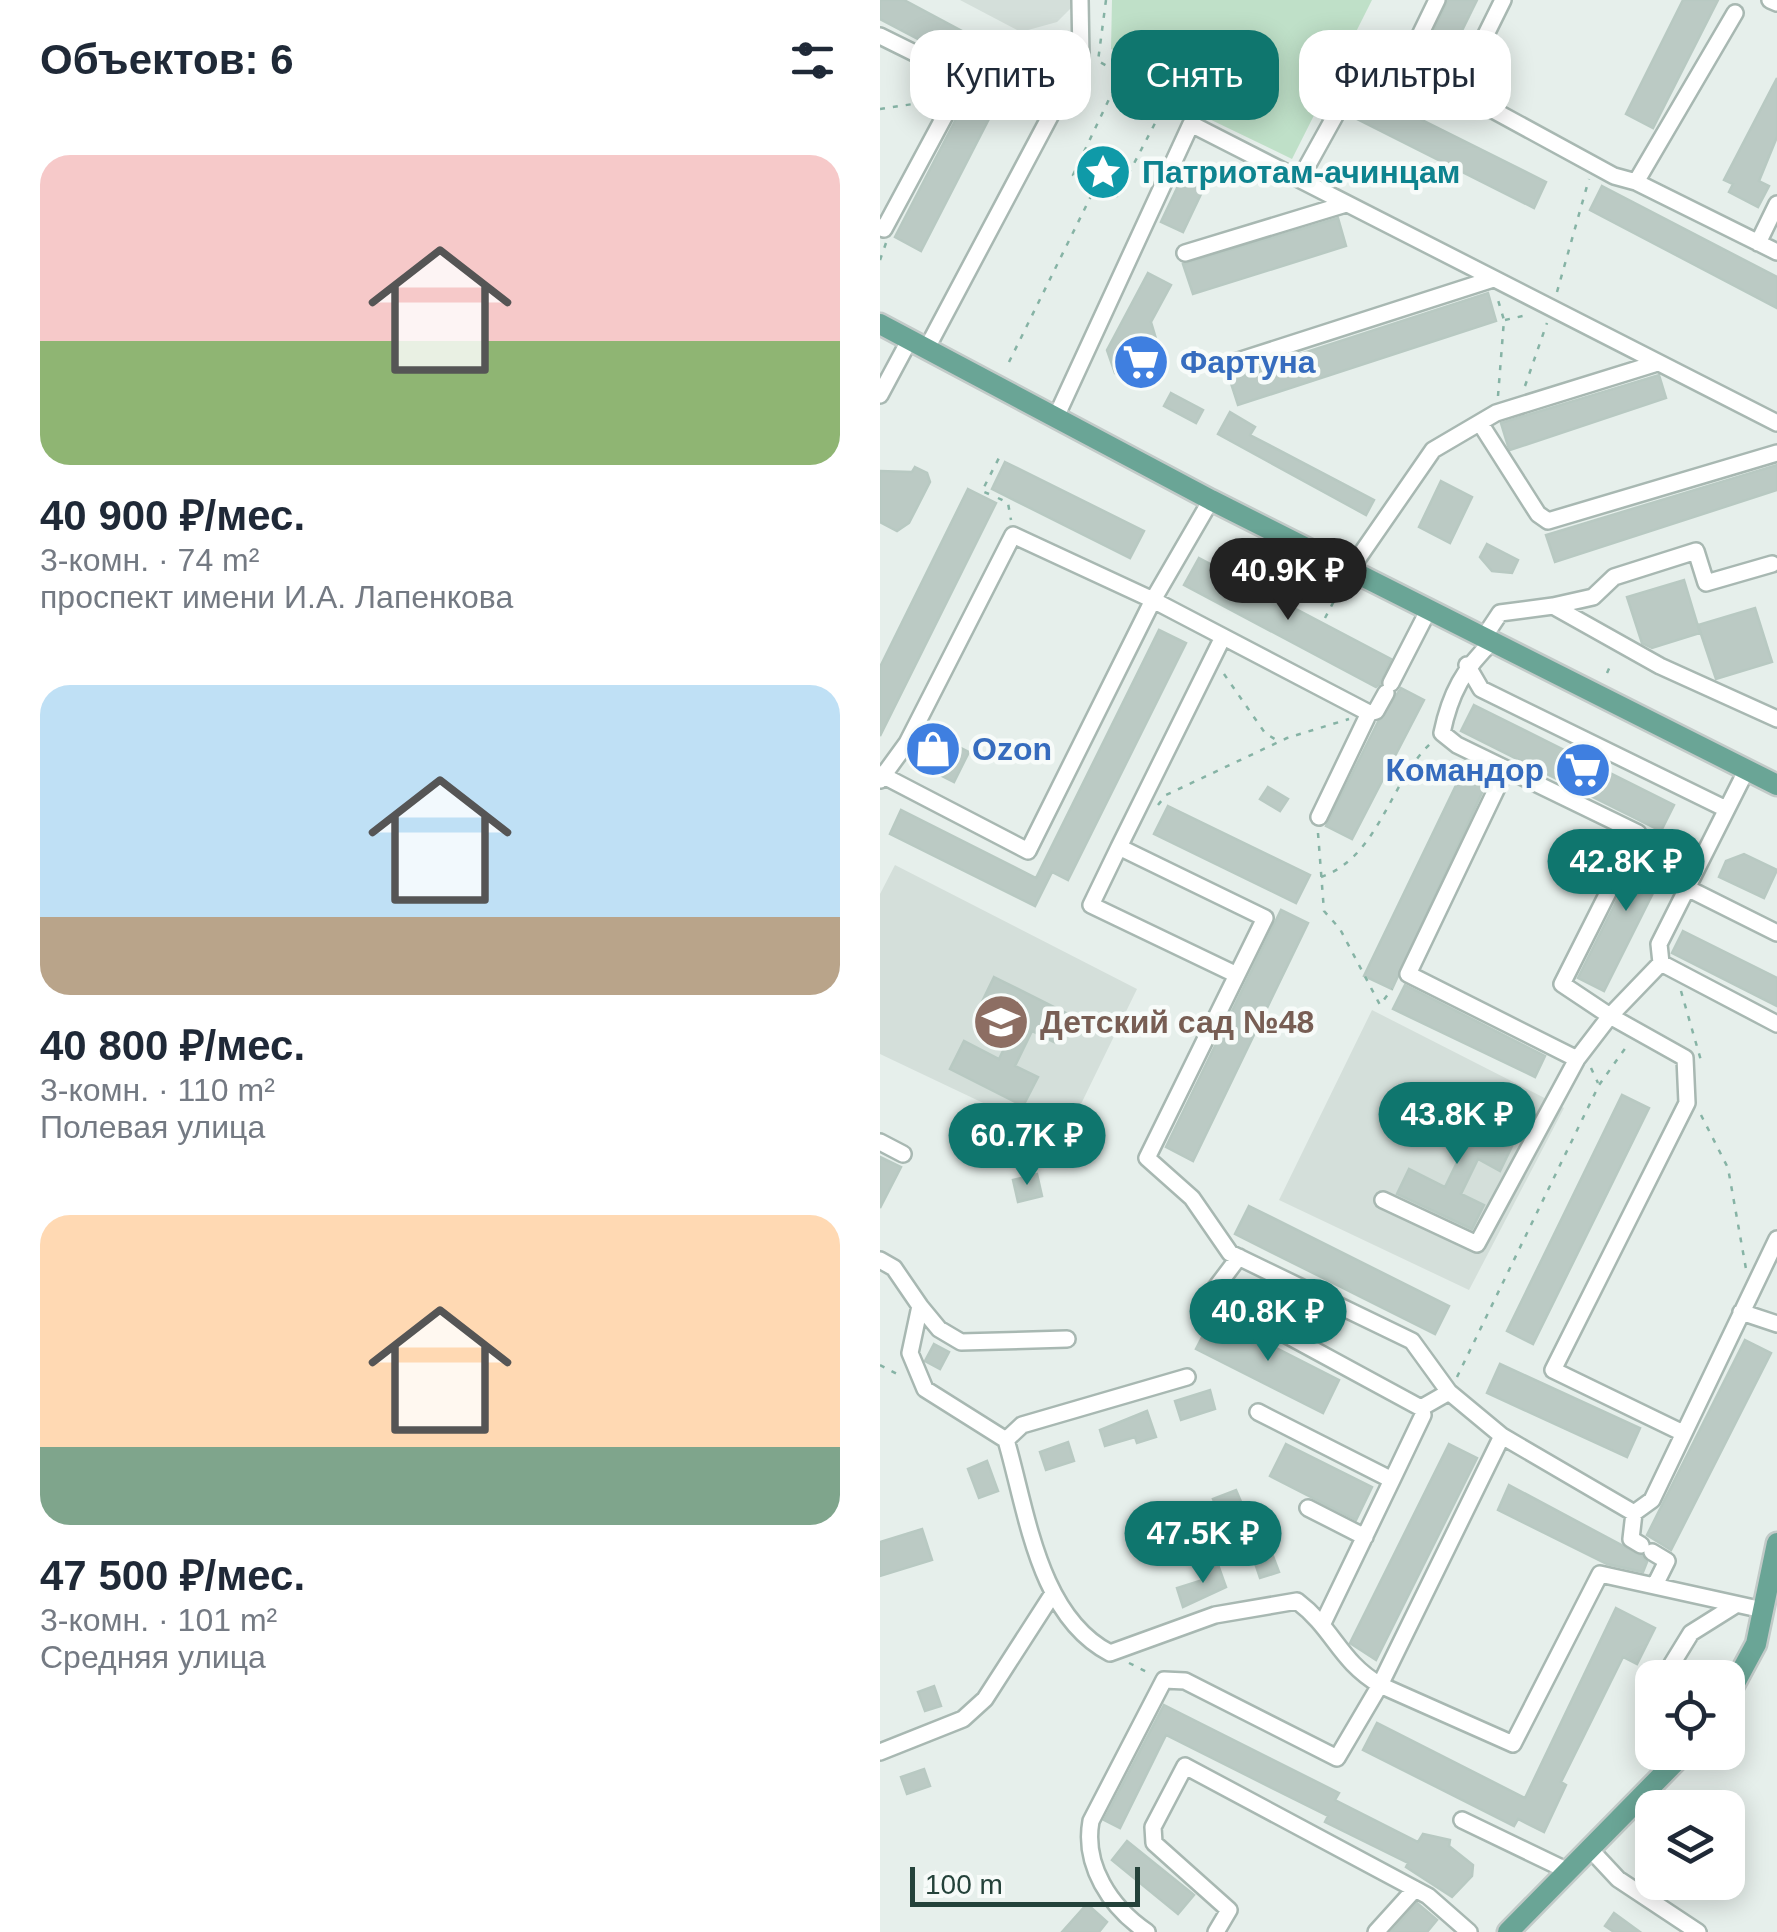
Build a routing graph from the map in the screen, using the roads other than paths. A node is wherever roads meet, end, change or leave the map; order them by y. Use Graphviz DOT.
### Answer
graph roads {
  1 [pos="1080,0"];
  2 [pos="1437,0"];
  3 [pos="1503,0"];
  4 [pos="1735,13"];
  5 [pos="1422,30"];
  6 [pos="1488,30"];
  7 [pos="880,36"];
  8 [pos="1511,119"];
  9 [pos="1333,120"];
  10 [pos="1300,180"];
  11 [pos="1636,182"];
  12 [pos="1346,204"];
  13 [pos="1777,204"];
  14 [pos="880,227"];
  15 [pos="1758,242"];
  16 [pos="1777,252"];
  17 [pos="1185,253"];
  18 [pos="1492,280"];
  19 [pos="880,324"];
  20 [pos="918,344"];
  21 [pos="1235,362"];
  22 [pos="1654,364"];
  23 [pos="880,394"];
  24 [pos="1056,417"];
  25 [pos="1777,422"];
  26 [pos="1480,423"];
  27 [pos="1777,453"];
  28 [pos="1211,500"];
  29 [pos="1772,564"];
  30 [pos="1350,570"];
  31 [pos="1153,600"];
  32 [pos="1553,606"];
  33 [pos="1429,609"];
  34 [pos="1223,637"];
  35 [pos="1488,639"];
  36 [pos="1467,665"];
  37 [pos="1370,714"];
  38 [pos="1777,719"];
  39 [pos="1506,769"];
  40 [pos="1747,769"];
  41 [pos="881,776"];
  42 [pos="1777,785"];
  43 [pos="1724,808"];
  44 [pos="1320,817"];
  45 [pos="1119,847"];
  46 [pos="1687,888"];
  47 [pos="1777,933"];
  48 [pos="1668,967"];
  49 [pos="1237,975"];
  50 [pos="1610,1016"];
  51 [pos="1777,1024"];
  52 [pos="1581,1056"];
  53 [pos="880,1142"];
  54 [pos="903,1154"];
  55 [pos="1383,1200"];
  56 [pos="1777,1240"];
  57 [pos="1240,1258"];
  58 [pos="880,1260"];
  59 [pos="920,1306"];
  60 [pos="1742,1312"];
  61 [pos="1777,1324"];
  62 [pos="1067,1339"];
  63 [pos="1187,1376"];
  64 [pos="1449,1392"];
  65 [pos="1421,1408"];
  66 [pos="1258,1412"];
  67 [pos="1684,1434"];
  68 [pos="1502,1436"];
  69 [pos="1006,1440"];
  70 [pos="1392,1480"];
  71 [pos="1308,1508"];
  72 [pos="1634,1513"];
  73 [pos="1365,1537"];
  74 [pos="1777,1543"];
  75 [pos="1656,1584"];
  76 [pos="1052,1595"];
  77 [pos="1734,1606"];
  78 [pos="1762,1610"];
  79 [pos="1324,1621"];
  80 [pos="1674,1660"];
  81 [pos="1745,1664"];
  82 [pos="1380,1684"];
  83 [pos="880,1752"];
  84 [pos="1667,1770"];
  85 [pos="1462,1820"];
  86 [pos="1590,1849"];
  87 [pos="1568,1871"];
  88 [pos="1414,1890"];
  89 [pos="1140,1930"];
  90 [pos="1216,1932"];
  91 [pos="1376,1932"];
  92 [pos="1470,1932"];
  93 [pos="1508,1932"];
  94 [pos="1698,1932"];
  1 -- 20 [label="street"];
  2 -- 5 [label="street"];
  3 -- 6 [label="street"];
  4 -- 11 [label="street"];
  7 -- 14 [label="street"];
  8 -- 11 [label="street"];
  9 -- 10 [label="street"];
  10 -- 12 [label="street"];
  10 -- 24 [label="street"];
  11 -- 15 [label="street"];
  12 -- 17 [label="street"];
  12 -- 18 [label="street"];
  13 -- 15 [label="street"];
  15 -- 16 [label="street"];
  18 -- 21 [label="street"];
  18 -- 22 [label="street"];
  19 -- 20 [label="main road"];
  20 -- 23 [label="street"];
  20 -- 24 [label="main road"];
  22 -- 25 [label="street"];
  22 -- 26 [label="street"];
  24 -- 28 [label="main road"];
  26 -- 27 [label="street"];
  26 -- 30 [label="street"];
  28 -- 30 [label="main road"];
  28 -- 31 [label="street"];
  29 -- 32 [label="street"];
  30 -- 33 [label="main road"];
  31 -- 34 [label="street"];
  31 -- 41 [label="street"];
  31 -- 41 [label="street"];
  32 -- 35 [label="street"];
  32 -- 38 [label="street"];
  33 -- 35 [label="main road"];
  33 -- 37 [label="street"];
  34 -- 37 [label="street"];
  34 -- 45 [label="street"];
  35 -- 36 [label="street"];
  35 -- 40 [label="main road"];
  36 -- 39 [label="street"];
  36 -- 43 [label="street"];
  37 -- 44 [label="street"];
  39 -- 50 [label="street"];
  39 -- 52 [label="street"];
  40 -- 42 [label="main road"];
  40 -- 43 [label="street"];
  43 -- 46 [label="street"];
  45 -- 49 [label="street"];
  45 -- 49 [label="street"];
  46 -- 47 [label="street"];
  46 -- 48 [label="street"];
  48 -- 50 [label="street"];
  48 -- 51 [label="street"];
  49 -- 57 [label="street"];
  50 -- 52 [label="street"];
  50 -- 67 [label="street"];
  52 -- 55 [label="street"];
  53 -- 54 [label="street"];
  56 -- 60 [label="street"];
  57 -- 64 [label="street"];
  57 -- 65 [label="street"];
  58 -- 59 [label="street"];
  59 -- 62 [label="street"];
  59 -- 69 [label="street"];
  60 -- 61 [label="street"];
  60 -- 67 [label="street"];
  63 -- 69 [label="street"];
  64 -- 65 [label="street"];
  64 -- 68 [label="street"];
  65 -- 70 [label="street"];
  66 -- 70 [label="street"];
  67 -- 72 [label="street"];
  68 -- 72 [label="street"];
  68 -- 82 [label="street"];
  69 -- 76 [label="street"];
  70 -- 73 [label="street"];
  71 -- 73 [label="street"];
  72 -- 75 [label="street"];
  73 -- 79 [label="street"];
  74 -- 78 [label="main road"];
  75 -- 77 [label="street"];
  75 -- 82 [label="street"];
  76 -- 79 [label="street"];
  76 -- 83 [label="street"];
  77 -- 78 [label="street"];
  77 -- 80 [label="street"];
  78 -- 81 [label="main road"];
  79 -- 82 [label="street"];
  82 -- 89 [label="street"];
  84 -- 86 [label="main road"];
  85 -- 87 [label="street"];
  86 -- 87 [label="main road"];
  86 -- 94 [label="street"];
  87 -- 93 [label="main road"];
  88 -- 90 [label="street"];
  88 -- 91 [label="street"];
  88 -- 92 [label="street"];
}
